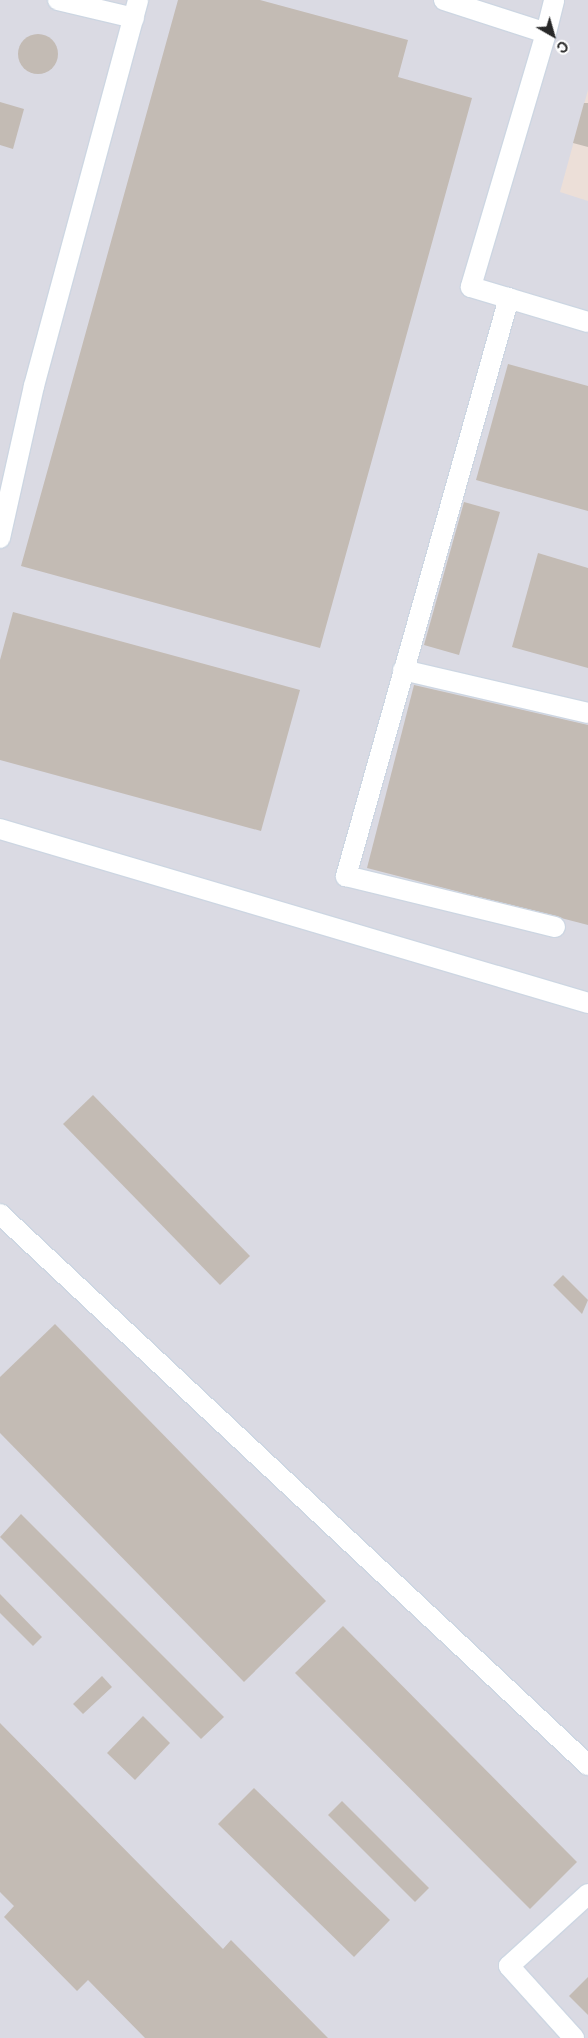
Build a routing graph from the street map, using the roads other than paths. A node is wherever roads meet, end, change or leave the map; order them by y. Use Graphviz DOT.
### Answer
graph roads {
  1 [pos="58,0"];
  2 [pos="444,0"];
  3 [pos="554,0"];
  4 [pos="136,9"];
  5 [pos="546,33"];
  6 [pos="509,298"];
  7 [pos="588,322"];
  8 [pos="0,538"];
  9 [pos="404,670"];
  10 [pos="588,712"];
  11 [pos="0,829"];
  12 [pos="555,927"];
  13 [pos="588,1003"];
  14 [pos="0,1214"];
  15 [pos="588,1764"];
  16 [pos="588,1894"];
  17 [pos="574,2038"];
  1 -- 4 [label="street"];
  2 -- 5 [label="street"];
  3 -- 5 [label="street"];
  4 -- 8 [label="street"];
  5 -- 6 [label="street"];
  6 -- 7 [label="street"];
  6 -- 9 [label="street"];
  9 -- 10 [label="street"];
  9 -- 12 [label="street"];
  11 -- 13 [label="street"];
  14 -- 15 [label="street"];
  16 -- 17 [label="street"];
}
